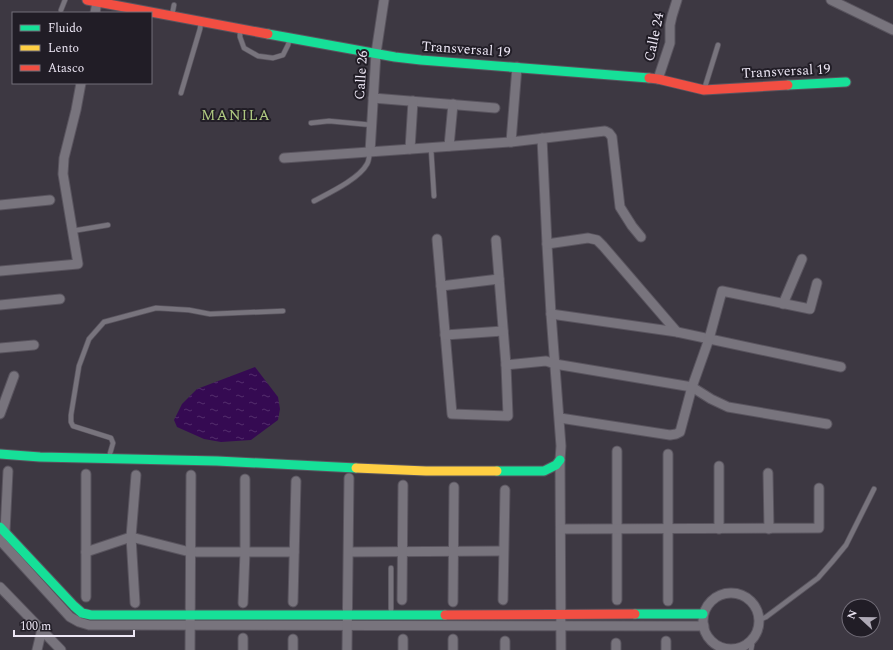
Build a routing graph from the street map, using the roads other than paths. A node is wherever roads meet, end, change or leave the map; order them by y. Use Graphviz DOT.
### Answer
graph roads {
  1 [pos="65,0"];
  2 [pos="87,0"];
  3 [pos="384,0"];
  4 [pos="677,0"];
  5 [pos="831,0"];
  6 [pos="97,2"];
  7 [pos="174,6"];
  8 [pos="61,10"];
  9 [pos="95,12"];
  10 [pos="172,15"];
  11 [pos="202,21"];
  12 [pos="240,28"];
  13 [pos="893,30"];
  14 [pos="290,37"];
  15 [pos="718,45"];
  16 [pos="376,53"];
  17 [pos="517,67"];
  18 [pos="658,79"];
  19 [pos="846,82"];
  20 [pos="81,84"];
  21 [pos="704,90"];
  22 [pos="181,93"];
  23 [pos="373,98"];
  24 [pos="413,101"];
  25 [pos="453,104"];
  26 [pos="495,108"];
  27 [pos="311,123"];
  28 [pos="372,125"];
  29 [pos="542,138"];
  30 [pos="511,142"];
  31 [pos="449,146"];
  32 [pos="431,148"];
  33 [pos="410,149"];
  34 [pos="370,152"];
  35 [pos="284,158"];
  36 [pos="434,196"];
  37 [pos="50,200"];
  38 [pos="314,202"];
  39 [pos="0,205"];
  40 [pos="108,226"];
  41 [pos="72,231"];
  42 [pos="641,237"];
  43 [pos="437,239"];
  44 [pos="496,240"];
  45 [pos="547,244"];
  46 [pos="802,259"];
  47 [pos="0,271"];
  48 [pos="499,280"];
  49 [pos="817,283"];
  50 [pos="441,286"];
  51 [pos="60,299"];
  52 [pos="0,304"];
  53 [pos="783,304"];
  54 [pos="283,311"];
  55 [pos="551,314"];
  56 [pos="503,331"];
  57 [pos="677,332"];
  58 [pos="445,335"];
  59 [pos="709,339"];
  60 [pos="34,345"];
  61 [pos="0,348"];
  62 [pos="555,364"];
  63 [pos="506,365"];
  64 [pos="841,367"];
  65 [pos="14,376"];
  66 [pos="692,387"];
  67 [pos="0,414"];
  68 [pos="560,418"];
  69 [pos="827,424"];
  70 [pos="617,451"];
  71 [pos="0,454"];
  72 [pos="668,454"];
  73 [pos="109,459"];
  74 [pos="560,460"];
  75 [pos="719,466"];
  76 [pos="8,471"];
  77 [pos="768,472"];
  78 [pos="86,474"];
  79 [pos="136,475"];
  80 [pos="190,475"];
  81 [pos="349,478"];
  82 [pos="245,479"];
  83 [pos="296,481"];
  84 [pos="403,485"];
  85 [pos="454,487"];
  86 [pos="819,488"];
  87 [pos="874,489"];
  88 [pos="505,490"];
  89 [pos="561,529"];
  90 [pos="617,529"];
  91 [pos="668,529"];
  92 [pos="719,529"];
  93 [pos="769,529"];
  94 [pos="1,534"];
  95 [pos="132,537"];
  96 [pos="454,551"];
  97 [pos="503,551"];
  98 [pos="86,552"];
  99 [pos="190,552"];
  100 [pos="245,552"];
  101 [pos="294,552"];
  102 [pos="348,552"];
  103 [pos="402,552"];
  104 [pos="391,568"];
  105 [pos="1,590"];
  106 [pos="86,597"];
  107 [pos="402,600"];
  108 [pos="503,600"];
  109 [pos="617,600"];
  110 [pos="668,601"];
  111 [pos="293,602"];
  112 [pos="453,602"];
  113 [pos="135,603"];
  114 [pos="243,603"];
  115 [pos="703,614"];
  116 [pos="136,615"];
  117 [pos="246,615"];
  118 [pos="348,615"];
  119 [pos="390,615"];
  120 [pos="562,615"];
  121 [pos="190,616"];
  122 [pos="759,620"];
  123 [pos="136,625"];
  124 [pos="190,625"];
  125 [pos="246,626"];
  126 [pos="348,626"];
  127 [pos="562,626"];
  128 [pos="704,626"];
  129 [pos="42,629"];
  130 [pos="243,638"];
  131 [pos="293,639"];
  132 [pos="403,639"];
  133 [pos="453,639"];
  134 [pos="751,645"];
  135 [pos="37,650"];
  136 [pos="61,650"];
  137 [pos="190,650"];
  138 [pos="243,650"];
  139 [pos="293,650"];
  140 [pos="348,650"];
  141 [pos="403,650"];
  142 [pos="453,650"];
  143 [pos="561,650"];
  1 -- 8 [label="lane"];
  2 -- 6 [label="street, Transversal 19"];
  3 -- 16 [label="street, Calle 26"];
  4 -- 18 [label="street, Calle 24"];
  5 -- 13 [label="street"];
  6 -- 9 [label="street"];
  6 -- 10 [label="street, Transversal 19"];
  7 -- 10 [label="lane"];
  10 -- 11 [label="street, Transversal 19"];
  11 -- 12 [label="street, Transversal 19"];
  11 -- 22 [label="lane"];
  12 -- 14 [label="street, Transversal 19"];
  12 -- 14 [label="lane"];
  14 -- 16 [label="street, Transversal 19"];
  15 -- 21 [label="lane"];
  16 -- 17 [label="street, Transversal 19"];
  16 -- 23 [label="street, Calle 26"];
  17 -- 18 [label="street, Transversal 19"];
  17 -- 30 [label="street"];
  18 -- 21 [label="street, Transversal 19"];
  19 -- 21 [label="street, Transversal 19"];
  20 -- 41 [label="street"];
  23 -- 24 [label="street"];
  23 -- 28 [label="street, Calle 26"];
  24 -- 25 [label="street"];
  24 -- 33 [label="street"];
  25 -- 26 [label="street"];
  25 -- 31 [label="street"];
  27 -- 28 [label="lane"];
  28 -- 34 [label="street, Calle 26"];
  29 -- 30 [label="street"];
  29 -- 42 [label="street"];
  29 -- 45 [label="street"];
  30 -- 31 [label="street"];
  31 -- 32 [label="street"];
  32 -- 33 [label="street"];
  32 -- 36 [label="lane"];
  33 -- 34 [label="street"];
  34 -- 35 [label="street"];
  34 -- 38 [label="lane"];
  37 -- 39 [label="street"];
  40 -- 41 [label="lane"];
  41 -- 47 [label="street"];
  43 -- 50 [label="street"];
  44 -- 48 [label="street"];
  45 -- 55 [label="street"];
  45 -- 57 [label="street"];
  46 -- 53 [label="street"];
  48 -- 50 [label="street"];
  48 -- 56 [label="street"];
  49 -- 53 [label="street"];
  50 -- 58 [label="street"];
  51 -- 52 [label="street"];
  53 -- 59 [label="street"];
  54 -- 73 [label="lane"];
  55 -- 57 [label="street"];
  55 -- 62 [label="street"];
  56 -- 58 [label="street"];
  56 -- 63 [label="street"];
  57 -- 59 [label="street"];
  58 -- 63 [label="street"];
  59 -- 64 [label="street"];
  59 -- 66 [label="street"];
  60 -- 61 [label="street"];
  62 -- 63 [label="street"];
  62 -- 66 [label="street"];
  62 -- 68 [label="street"];
  65 -- 67 [label="street"];
  66 -- 68 [label="street"];
  66 -- 69 [label="street"];
  68 -- 74 [label="street"];
  70 -- 90 [label="street"];
  71 -- 73 [label="street"];
  72 -- 91 [label="street"];
  73 -- 74 [label="street"];
  74 -- 89 [label="street"];
  75 -- 92 [label="street"];
  76 -- 94 [label="street"];
  77 -- 93 [label="street"];
  78 -- 98 [label="street"];
  79 -- 95 [label="street"];
  80 -- 99 [label="street"];
  81 -- 102 [label="street"];
  82 -- 100 [label="street"];
  83 -- 101 [label="street"];
  84 -- 103 [label="street"];
  85 -- 96 [label="street"];
  86 -- 93 [label="street"];
  87 -- 122 [label="lane"];
  88 -- 97 [label="street"];
  89 -- 90 [label="street"];
  89 -- 120 [label="street"];
  90 -- 91 [label="street"];
  90 -- 109 [label="street"];
  91 -- 92 [label="street"];
  91 -- 110 [label="street"];
  92 -- 93 [label="street"];
  94 -- 116 [label="street"];
  94 -- 123 [label="street"];
  95 -- 98 [label="street"];
  95 -- 99 [label="street"];
  95 -- 113 [label="street"];
  96 -- 97 [label="street"];
  96 -- 103 [label="street"];
  96 -- 112 [label="street"];
  97 -- 108 [label="street"];
  98 -- 106 [label="street"];
  99 -- 100 [label="street"];
  99 -- 121 [label="street"];
  100 -- 101 [label="street"];
  100 -- 114 [label="street"];
  101 -- 111 [label="street"];
  102 -- 103 [label="street"];
  102 -- 118 [label="street"];
  103 -- 107 [label="street"];
  104 -- 119 [label="lane"];
  105 -- 129 [label="street"];
  115 -- 120 [label="street"];
  115 -- 122 [label="street"];
  115 -- 128 [label="street"];
  116 -- 121 [label="street"];
  116 -- 123 [label="street"];
  117 -- 118 [label="street"];
  117 -- 121 [label="street"];
  117 -- 125 [label="street"];
  118 -- 119 [label="street"];
  118 -- 126 [label="street"];
  119 -- 120 [label="street"];
  120 -- 127 [label="street"];
  121 -- 124 [label="street"];
  122 -- 134 [label="street"];
  123 -- 124 [label="street"];
  124 -- 125 [label="street"];
  124 -- 137 [label="street"];
  125 -- 126 [label="street"];
  126 -- 127 [label="street"];
  126 -- 140 [label="street"];
  127 -- 128 [label="street"];
  127 -- 143 [label="street"];
  128 -- 134 [label="street"];
  129 -- 135 [label="street"];
  129 -- 136 [label="street"];
  130 -- 138 [label="street"];
  131 -- 139 [label="street"];
  132 -- 141 [label="street"];
  133 -- 142 [label="street"];
}
